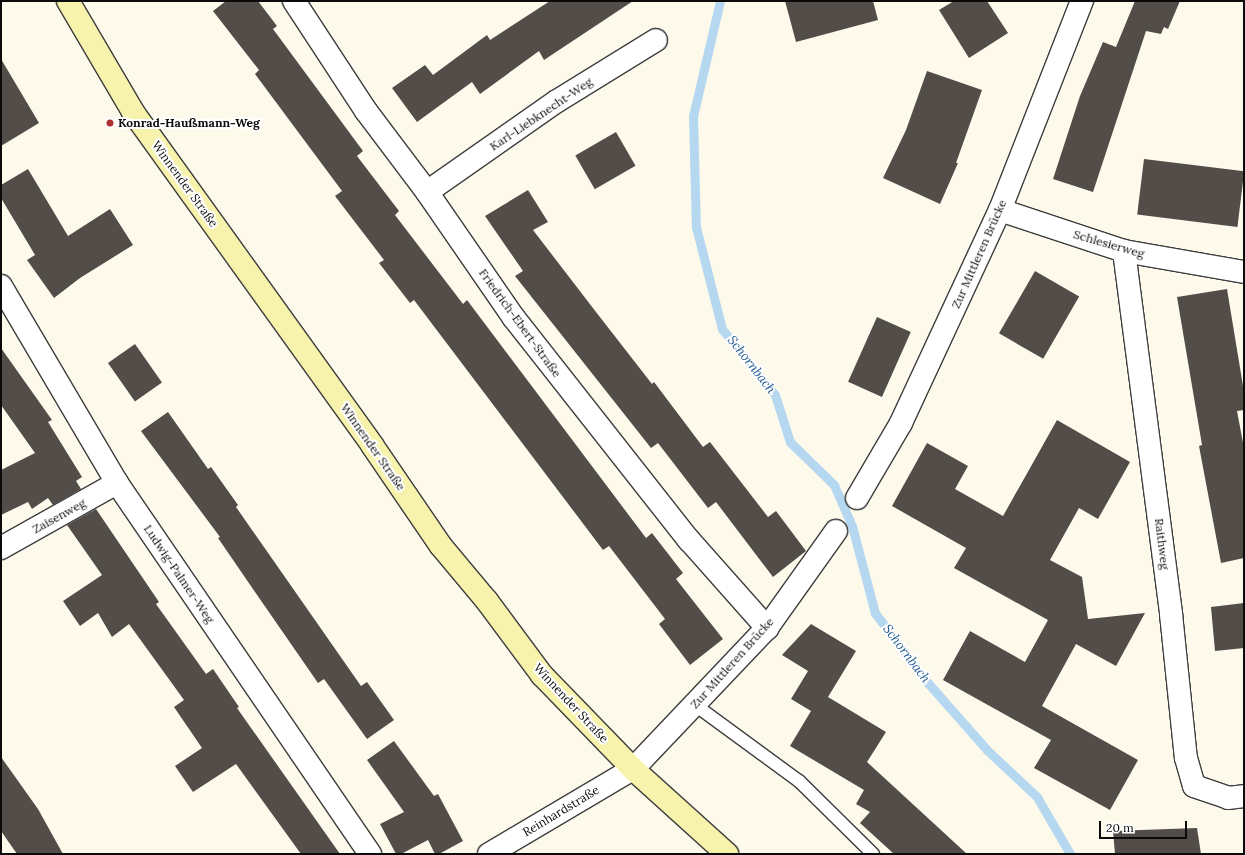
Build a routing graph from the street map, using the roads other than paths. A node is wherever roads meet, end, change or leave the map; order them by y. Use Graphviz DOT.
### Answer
graph roads {
  1 [pos="68,1"];
  2 [pos="294,1"];
  3 [pos="1082,1"];
  4 [pos="656,40"];
  5 [pos="427,192"];
  6 [pos="1000,210"];
  7 [pos="1124,251"];
  8 [pos="1244,272"];
  9 [pos="1,286"];
  10 [pos="117,483"];
  11 [pos="857,498"];
  12 [pos="836,531"];
  13 [pos="1,548"];
  14 [pos="767,628"];
  15 [pos="695,704"];
  16 [pos="633,769"];
  17 [pos="1244,796"];
  18 [pos="370,854"];
  19 [pos="489,854"];
  20 [pos="726,854"];
  21 [pos="872,854"];
  1 -- 16 [label="street, Winnender Straße"];
  2 -- 5 [label="street, Friedrich-Ebert-Straße"];
  3 -- 6 [label="street, Zur Mittleren Brücke"];
  4 -- 5 [label="street, Karl-Liebknecht-Weg"];
  5 -- 14 [label="street, Friedrich-Ebert-Straße"];
  6 -- 7 [label="street, Schlesierweg"];
  6 -- 11 [label="street, Zur Mittleren Brücke"];
  7 -- 8 [label="street, Schlesierweg"];
  7 -- 17 [label="street, Raithweg"];
  9 -- 10 [label="street, Ludwig-Palmer-Weg"];
  10 -- 13 [label="street, Zaisenweg"];
  10 -- 18 [label="street, Ludwig-Palmer-Weg"];
  12 -- 14 [label="street, Zur Mittleren Brücke"];
  14 -- 15 [label="street, Zur Mittleren Brücke"];
  15 -- 16 [label="street, Zur Mittleren Brücke"];
  15 -- 21 [label="lane"];
  16 -- 19 [label="street, Reinhardstraße"];
  16 -- 20 [label="street, Winnender Straße"];
}
